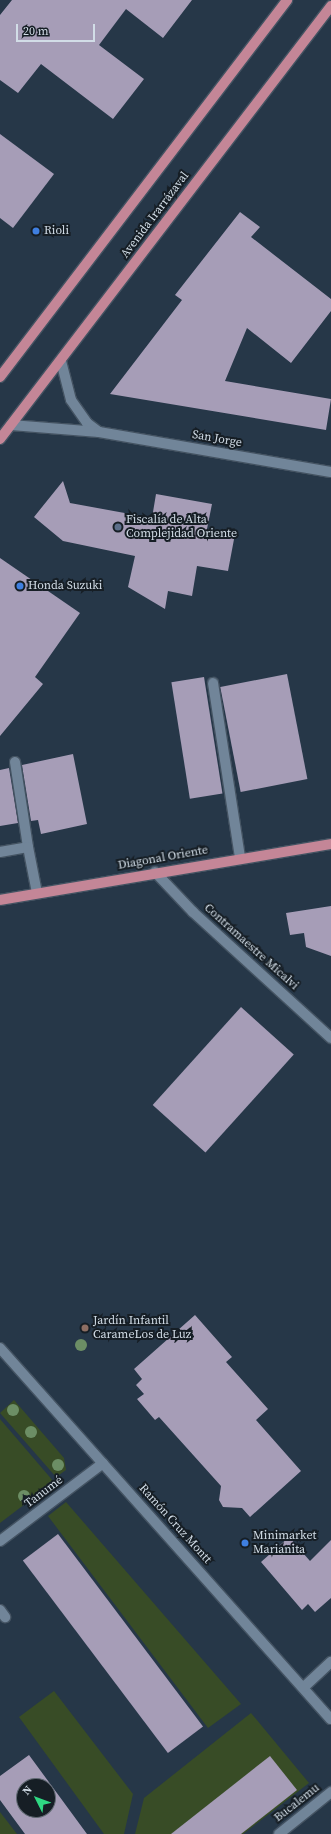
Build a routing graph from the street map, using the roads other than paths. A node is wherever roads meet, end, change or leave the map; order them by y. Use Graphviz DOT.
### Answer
graph roads {
  1 [pos="287,0"];
  2 [pos="331,6"];
  3 [pos="61,361"];
  4 [pos="0,377"];
  5 [pos="11,425"];
  6 [pos="99,432"];
  7 [pos="0,439"];
  8 [pos="331,472"];
  9 [pos="213,683"];
  10 [pos="15,762"];
  11 [pos="331,844"];
  12 [pos="28,847"];
  13 [pos="0,852"];
  14 [pos="240,858"];
  15 [pos="155,872"];
  16 [pos="36,893"];
  17 [pos="0,900"];
  18 [pos="331,1038"];
  19 [pos="0,1348"];
  20 [pos="104,1463"];
  21 [pos="0,1542"];
  22 [pos="331,1662"];
  23 [pos="304,1687"];
  24 [pos="331,1719"];
  25 [pos="331,1792"];
  26 [pos="279,1834"];
  1 -- 4 [label="main road"];
  2 -- 3 [label="main road, Avenida Irarrázaval"];
  3 -- 5 [label="main road, Avenida Irarrázaval"];
  3 -- 6 [label="street"];
  5 -- 6 [label="street, San Jorge"];
  5 -- 7 [label="main road, Avenida Irarrázaval"];
  6 -- 8 [label="street, San Jorge"];
  9 -- 14 [label="street"];
  10 -- 12 [label="street"];
  11 -- 14 [label="main road, Diagonal Oriente"];
  12 -- 13 [label="street"];
  12 -- 16 [label="street"];
  14 -- 15 [label="main road, Diagonal Oriente"];
  15 -- 16 [label="main road, Diagonal Oriente"];
  15 -- 18 [label="street, Contramaestre Micalvi"];
  16 -- 17 [label="main road, Diagonal Oriente"];
  19 -- 20 [label="street, Ramón Cruz Montt"];
  20 -- 21 [label="street, Tanumé"];
  20 -- 23 [label="street, Ramón Cruz Montt"];
  22 -- 23 [label="street"];
  23 -- 24 [label="street, Ramón Cruz Montt"];
  25 -- 26 [label="street, Bucalemu"];
}
